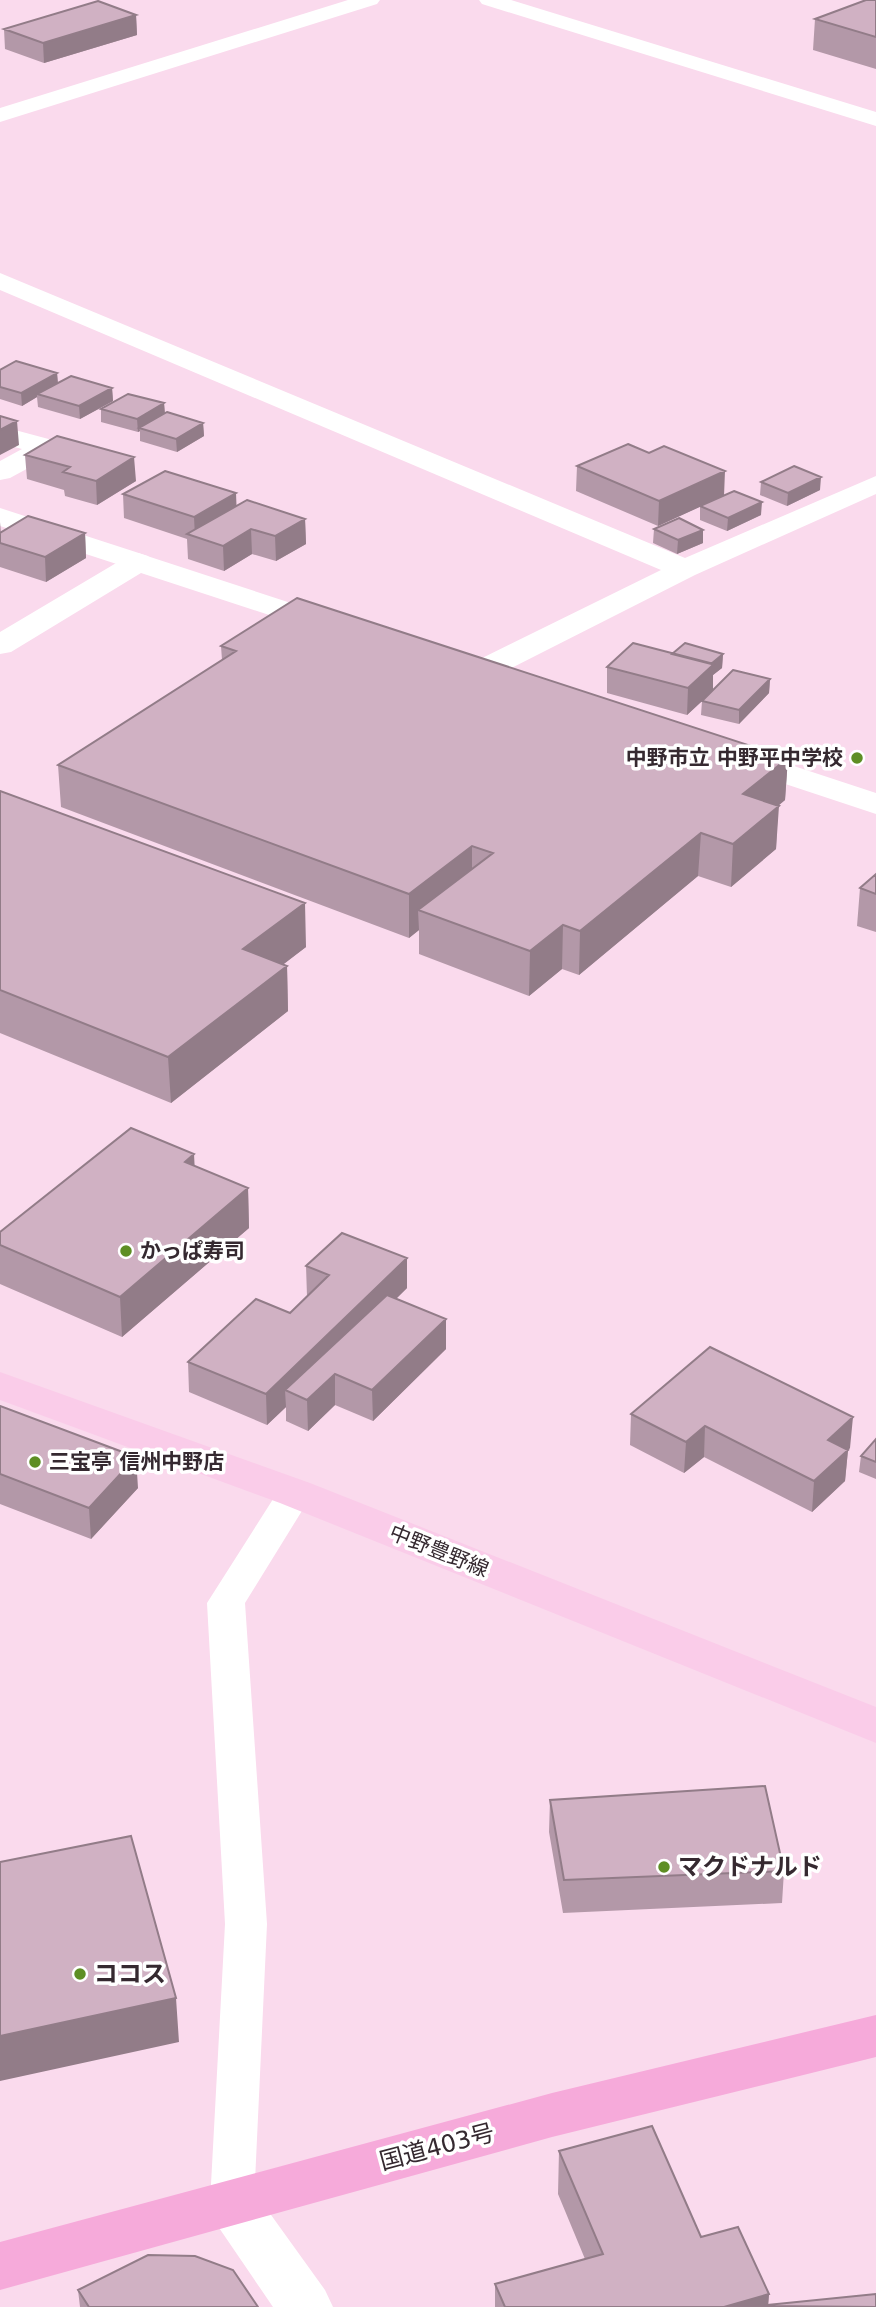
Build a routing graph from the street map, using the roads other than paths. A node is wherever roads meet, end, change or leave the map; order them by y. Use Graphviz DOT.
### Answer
graph roads {
  1 [pos="370,0"];
  2 [pos="489,0"];
  3 [pos="0,116"];
  4 [pos="876,119"];
  5 [pos="0,281"];
  6 [pos="0,433"];
  7 [pos="0,472"];
  8 [pos="876,484"];
  9 [pos="0,517"];
  10 [pos="138,562"];
  11 [pos="685,569"];
  12 [pos="359,635"];
  13 [pos="0,645"];
  14 [pos="515,686"];
  15 [pos="710,749"];
  16 [pos="876,804"];
  17 [pos="0,1385"];
  18 [pos="295,1493"];
  19 [pos="856,1718"];
  20 [pos="876,1734"];
  21 [pos="863,2035"];
  22 [pos="232,2203"];
  23 [pos="0,2266"];
  24 [pos="305,2307"];
  1 -- 3 [label="street"];
  2 -- 4 [label="street"];
  5 -- 11 [label="street"];
  6 -- 7 [label="street"];
  8 -- 11 [label="street"];
  9 -- 10 [label="street"];
  10 -- 12 [label="street"];
  10 -- 13 [label="street"];
  11 -- 14 [label="street"];
  15 -- 16 [label="street"];
  17 -- 18 [label="main road, 中野豊野線"];
  18 -- 19 [label="main road, 中野豊野線"];
  18 -- 22 [label="lane"];
  19 -- 20 [label="main road, 中野豊野線"];
  21 -- 22 [label="highway, 国道403号"];
  22 -- 23 [label="highway, 国道403号"];
  22 -- 24 [label="street"];
}
